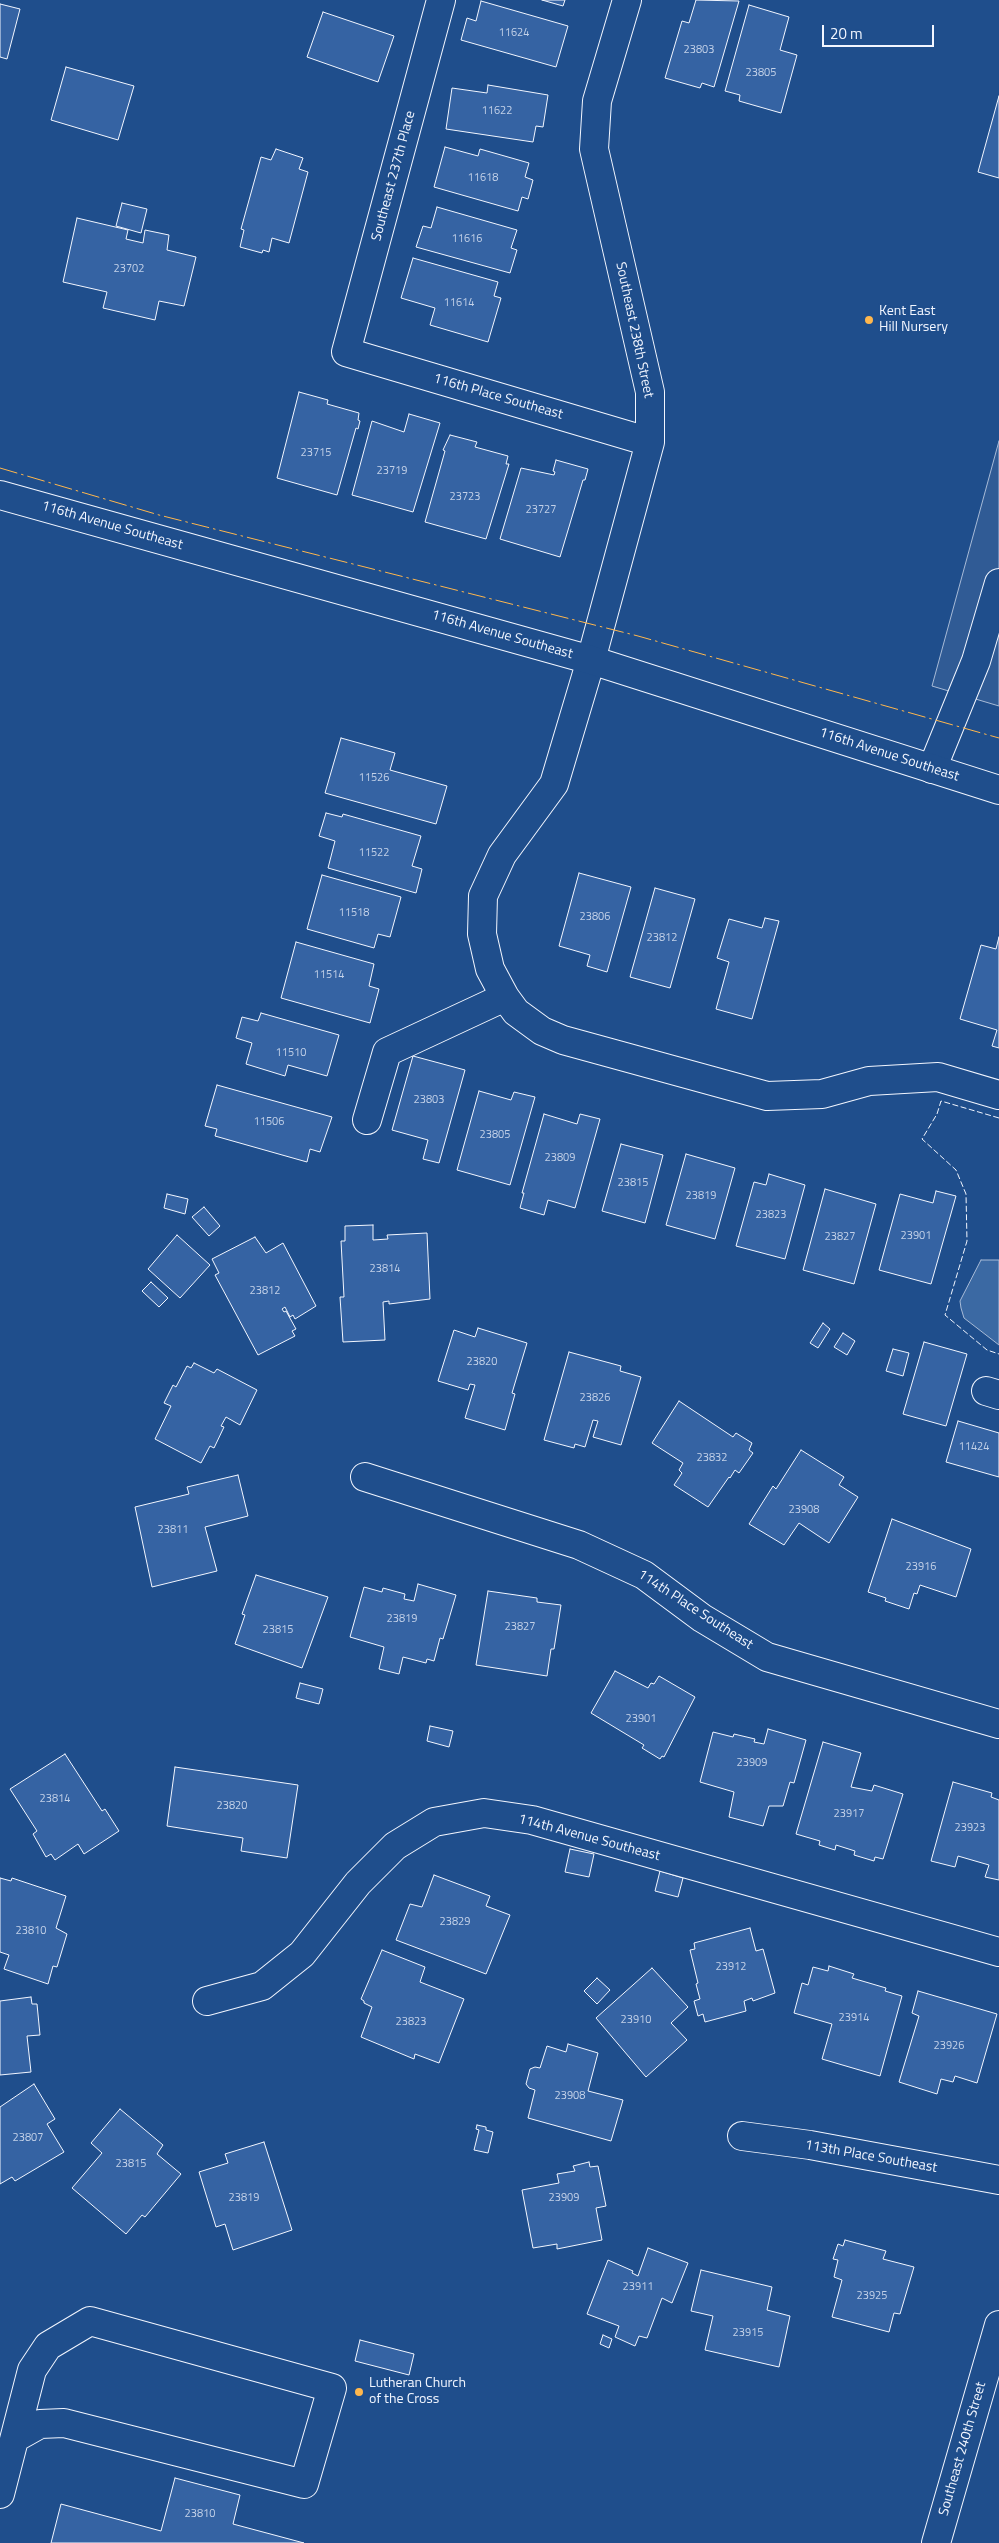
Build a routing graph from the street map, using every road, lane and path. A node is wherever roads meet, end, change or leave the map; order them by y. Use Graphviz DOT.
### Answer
graph roads {
  1 [pos="441,0"];
  2 [pos="627,0"];
  3 [pos="346,352"];
  4 [pos="650,442"];
  5 [pos="0,495"];
  6 [pos="999,583"];
  7 [pos="591,660"];
  8 [pos="932,769"];
  9 [pos="999,790"];
  10 [pos="505,997"];
  11 [pos="999,1095"];
  12 [pos="367,1120"];
  13 [pos="365,1477"];
  14 [pos="999,1724"];
  15 [pos="999,1952"];
  16 [pos="207,2001"];
  17 [pos="742,2136"];
  18 [pos="999,2180"];
  19 [pos="999,2325"];
  20 [pos="15,2438"];
  21 [pos="0,2494"];
  22 [pos="936,2543"];
  1 -- 3 [label="street, Southeast 237th Place"];
  2 -- 4 [label="street, Southeast 238th Street"];
  3 -- 4 [label="street, 116th Place Southeast"];
  4 -- 7 [label="street, Southeast 238th Street"];
  5 -- 7 [label="street, 116th Avenue Southeast"];
  6 -- 8 [label="street"];
  7 -- 8 [label="street, 116th Avenue Southeast"];
  7 -- 10 [label="street, Southeast 238th Street"];
  8 -- 9 [label="street, 116th Avenue Southeast"];
  10 -- 11 [label="street, Southeast 238th Street"];
  10 -- 12 [label="street"];
  13 -- 14 [label="street, 114th Place Southeast"];
  15 -- 16 [label="street, 114th Avenue Southeast"];
  17 -- 18 [label="street, 113th Place Southeast"];
  19 -- 22 [label="street, Southeast 240th Street"];
  20 -- 20 [label="street"];
  20 -- 21 [label="street"];
}
